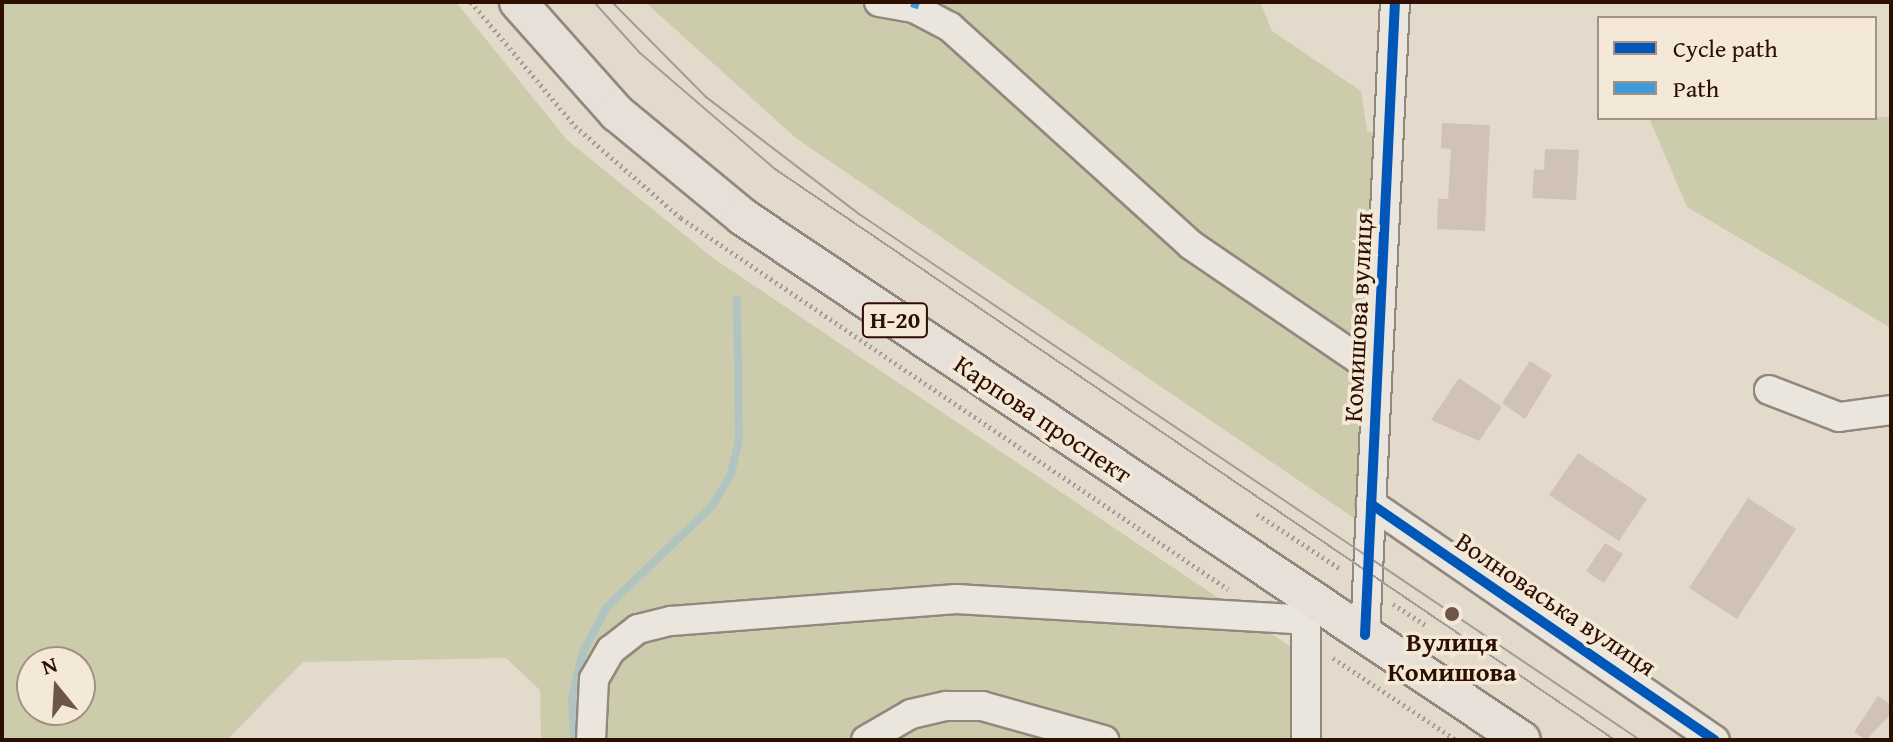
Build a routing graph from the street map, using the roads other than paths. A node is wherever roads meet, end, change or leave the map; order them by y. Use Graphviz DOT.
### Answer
graph roads {
  1 [pos="518,2"];
  2 [pos="879,2"];
  3 [pos="1395,2"];
  4 [pos="1377,372"];
  5 [pos="1769,390"];
  6 [pos="1891,410"];
  7 [pos="1371,504"];
  8 [pos="1306,608"];
  9 [pos="1365,635"];
  10 [pos="591,740"];
  11 [pos="866,740"];
  12 [pos="1104,740"];
  13 [pos="1306,740"];
  14 [pos="1522,740"];
  15 [pos="1715,740"];
  1 -- 8 [label="main road, Карпова проспект / Н-20"];
  2 -- 4 [label="street"];
  3 -- 4 [label="street, Комишова вулиця"];
  4 -- 7 [label="street, Комишова вулиця"];
  5 -- 6 [label="street"];
  7 -- 9 [label="street, Комишова вулиця"];
  7 -- 15 [label="street, Волноваська вулиця"];
  8 -- 9 [label="main road, Карпова проспект / Н-20"];
  8 -- 10 [label="street"];
  8 -- 13 [label="street"];
  9 -- 14 [label="main road, Карпова проспект / Н-20"];
  11 -- 12 [label="street"];
}
